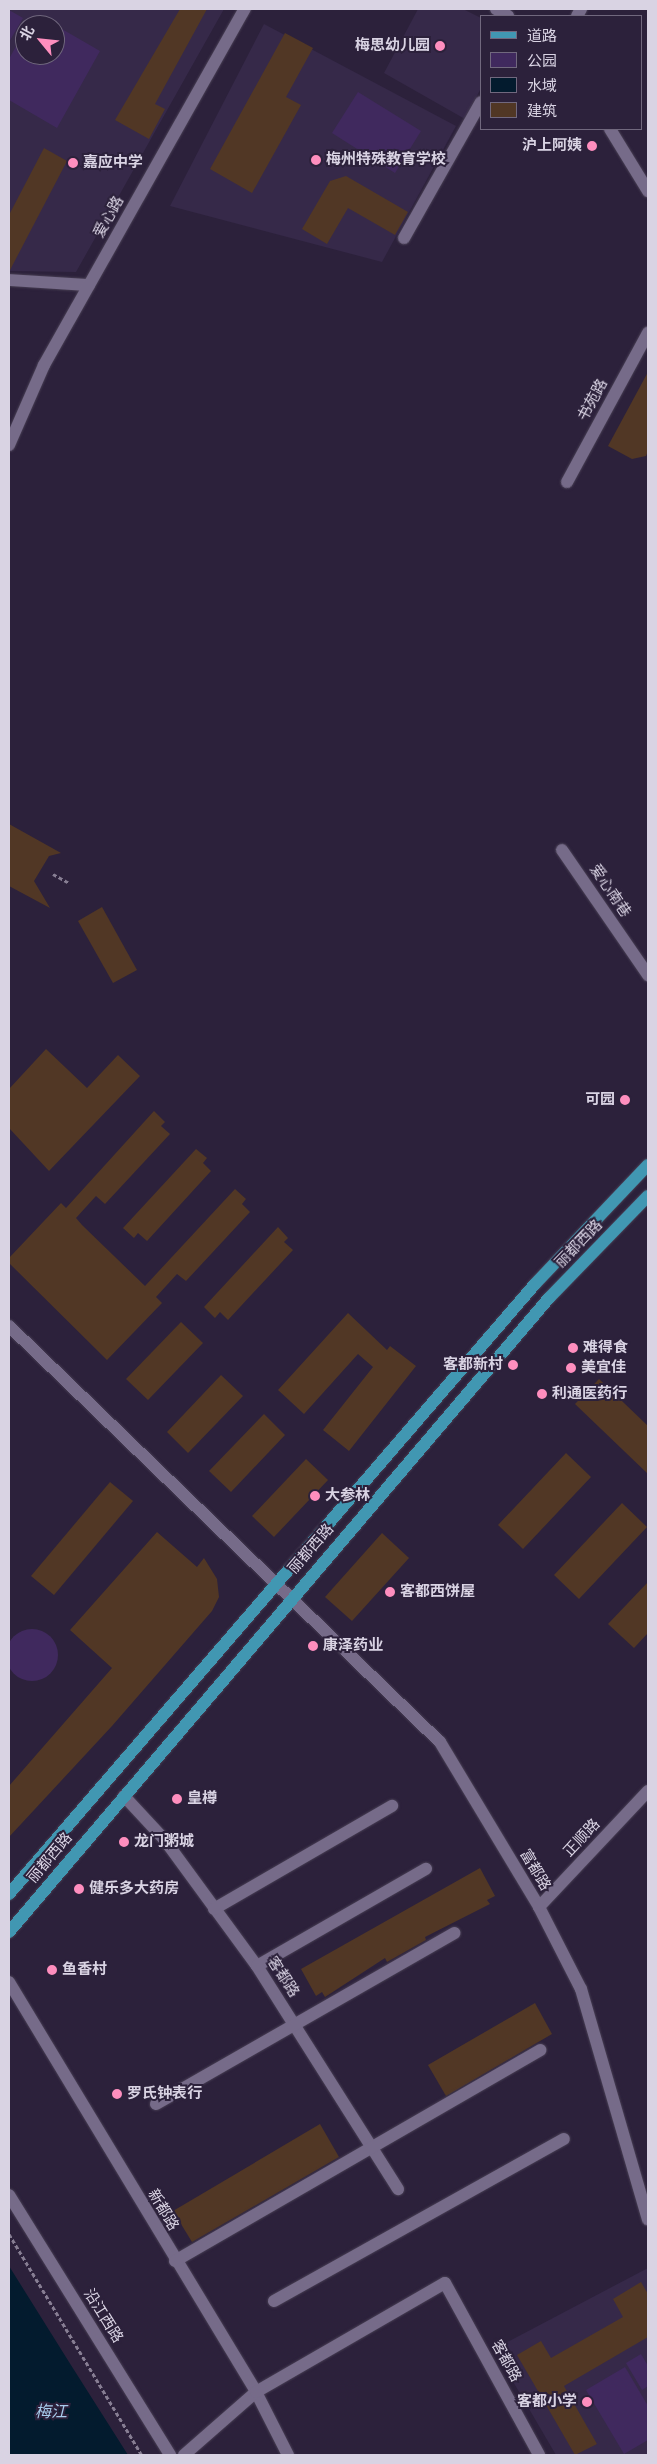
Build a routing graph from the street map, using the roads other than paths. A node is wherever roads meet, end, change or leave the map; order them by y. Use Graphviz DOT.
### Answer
graph roads {
  1 [pos="245,9"];
  2 [pos="480,104"];
  3 [pos="611,130"];
  4 [pos="648,191"];
  5 [pos="404,238"];
  6 [pos="9,280"];
  7 [pos="89,285"];
  8 [pos="648,333"];
  9 [pos="9,445"];
  10 [pos="567,482"];
  11 [pos="562,850"];
  12 [pos="648,975"];
  13 [pos="648,1165"];
  14 [pos="648,1196"];
  15 [pos="9,1326"];
  16 [pos="274,1585"];
  17 [pos="290,1600"];
  18 [pos="648,1791"];
  19 [pos="124,1796"];
  20 [pos="392,1806"];
  21 [pos="426,1868"];
  22 [pos="9,1894"];
  23 [pos="539,1907"];
  24 [pos="214,1908"];
  25 [pos="9,1932"];
  26 [pos="454,1933"];
  27 [pos="257,1966"];
  28 [pos="9,1982"];
  29 [pos="295,2024"];
  30 [pos="541,2050"];
  31 [pos="156,2104"];
  32 [pos="564,2139"];
  33 [pos="373,2149"];
  34 [pos="398,2189"];
  35 [pos="9,2194"];
  36 [pos="648,2219"];
  37 [pos="175,2261"];
  38 [pos="274,2301"];
  39 [pos="256,2392"];
  40 [pos="170,2455"];
  41 [pos="184,2455"];
  42 [pos="288,2455"];
  43 [pos="539,2455"];
  1 -- 7 [label="street, 爱心路"];
  2 -- 5 [label="street"];
  3 -- 4 [label="street"];
  6 -- 7 [label="street"];
  7 -- 9 [label="street, 爱心路"];
  8 -- 10 [label="street, 书苑路"];
  11 -- 12 [label="street, 爱心南巷"];
  13 -- 16 [label="main road, 丽都西路"];
  14 -- 17 [label="main road, 丽都西路"];
  15 -- 16 [label="street, 富都路"];
  16 -- 17 [label="street, 富都路"];
  16 -- 22 [label="main road, 丽都西路"];
  17 -- 19 [label="main road, 丽都西路"];
  17 -- 23 [label="street, 富都路"];
  18 -- 23 [label="street, 正顺路"];
  19 -- 24 [label="street, 客都路"];
  19 -- 25 [label="main road, 丽都西路"];
  20 -- 24 [label="street"];
  21 -- 27 [label="street"];
  23 -- 36 [label="street, 富都路"];
  24 -- 27 [label="street, 客都路"];
  26 -- 29 [label="street"];
  27 -- 29 [label="street, 客都路"];
  28 -- 37 [label="street, 新都路"];
  29 -- 31 [label="street"];
  29 -- 33 [label="street, 客都路"];
  30 -- 33 [label="street"];
  32 -- 38 [label="street"];
  33 -- 34 [label="street, 客都路"];
  33 -- 37 [label="street"];
  35 -- 40 [label="street, 沿江西路"];
  37 -- 39 [label="street, 新都路"];
  39 -- 41 [label="street"];
  39 -- 42 [label="street, 新都路"];
  39 -- 43 [label="street, 客都路"];
}
